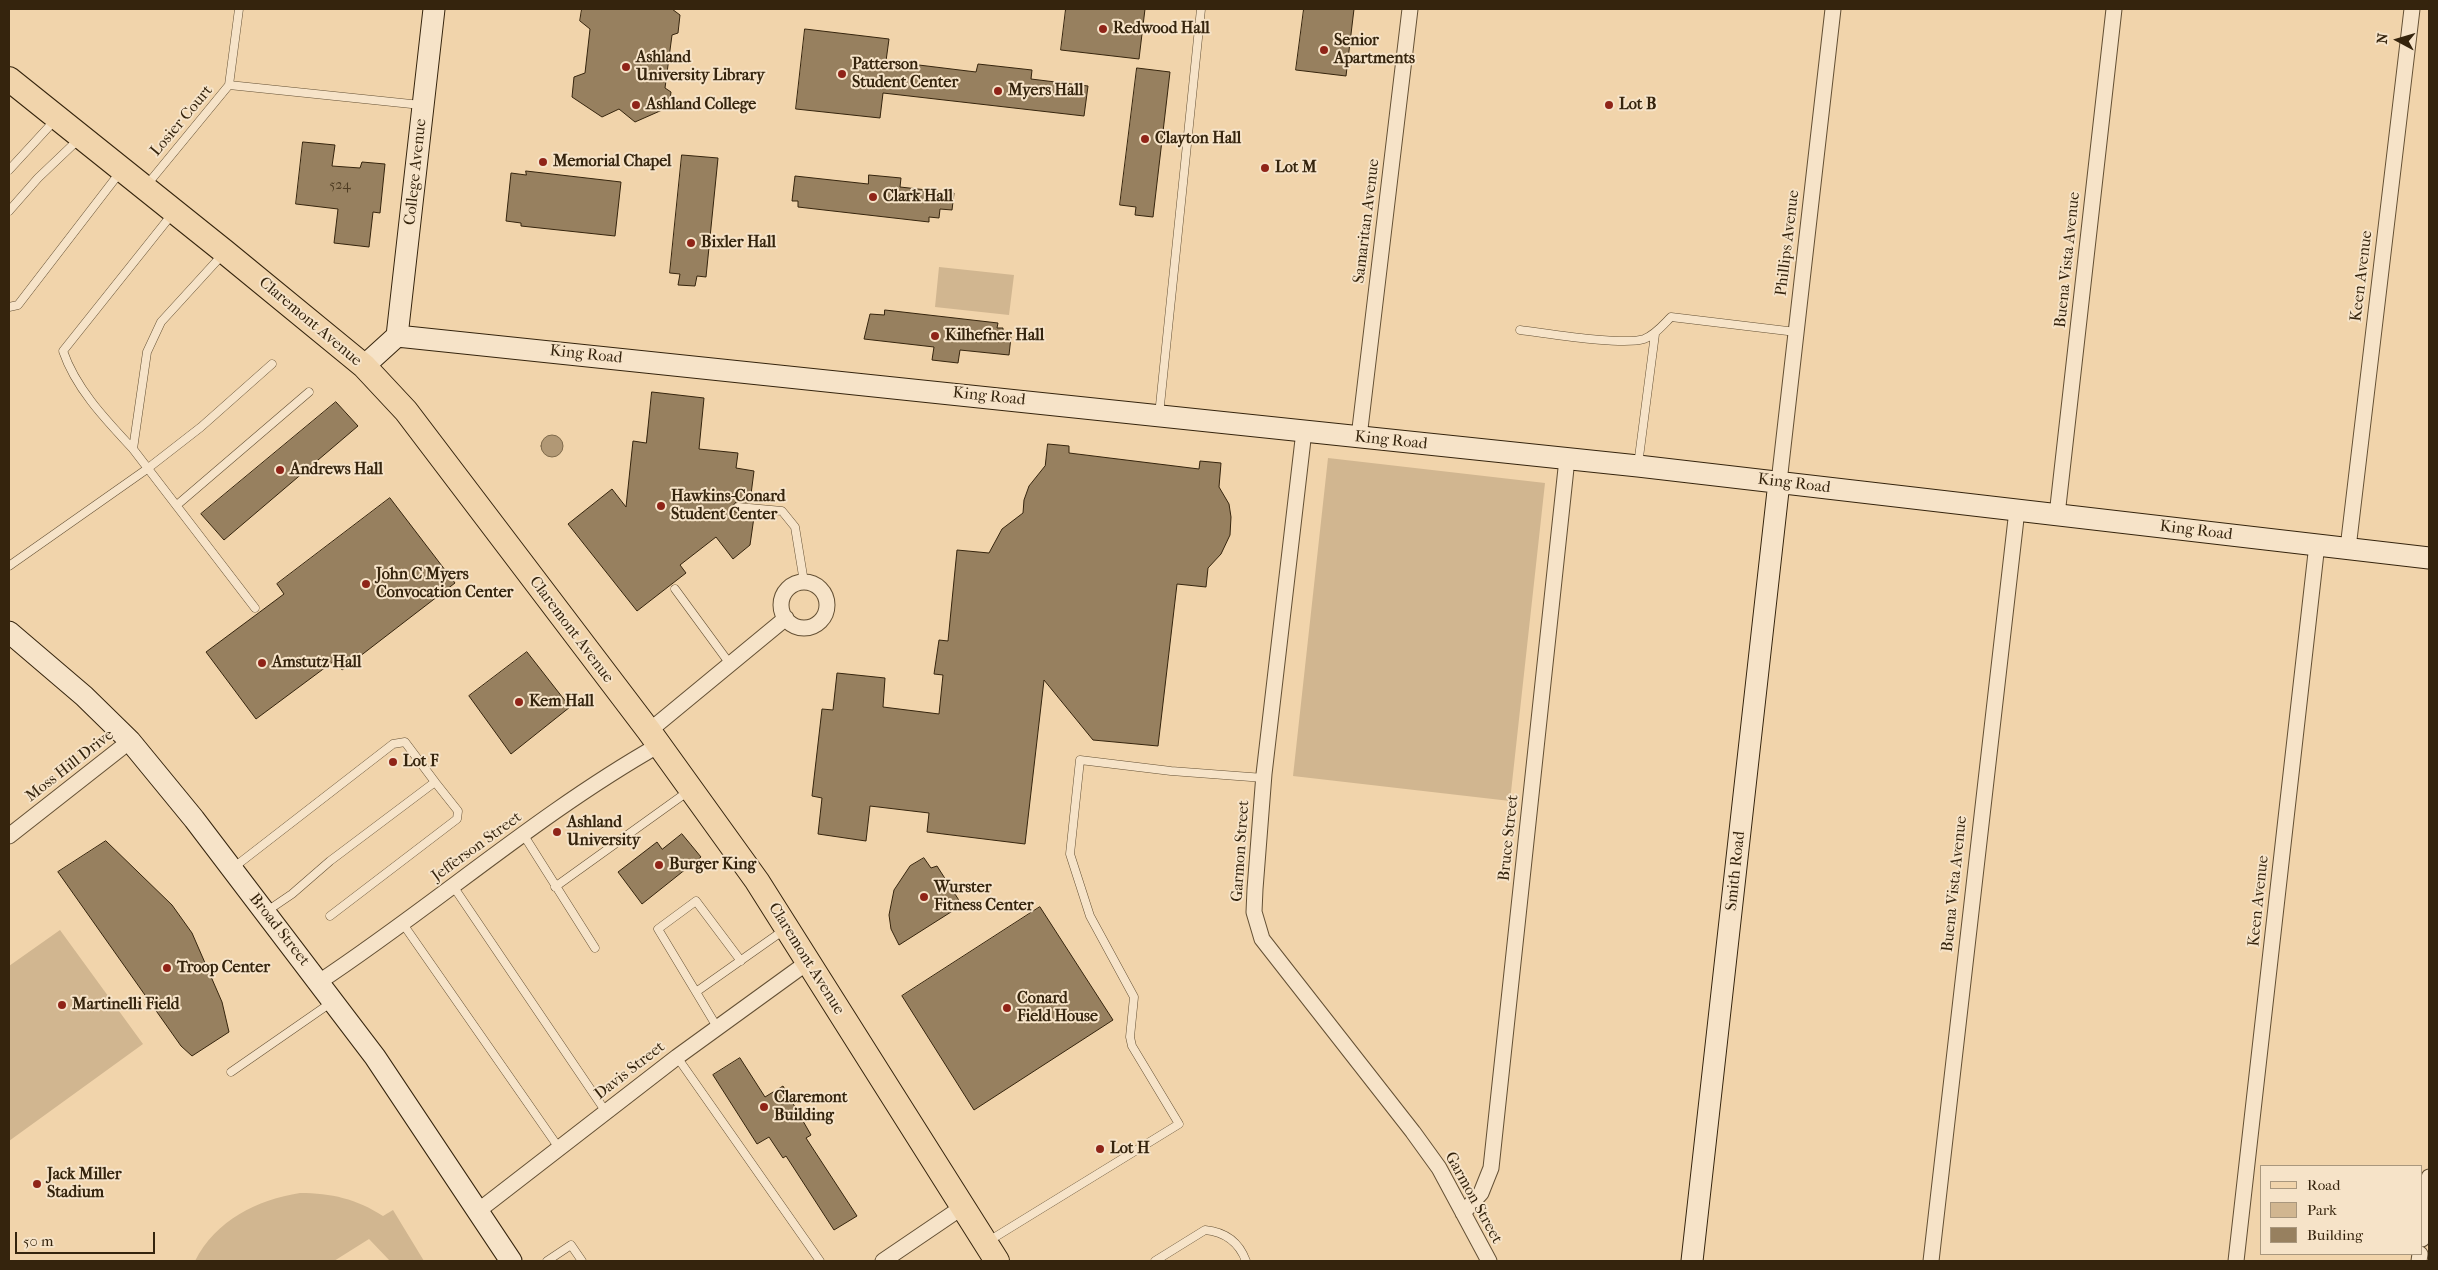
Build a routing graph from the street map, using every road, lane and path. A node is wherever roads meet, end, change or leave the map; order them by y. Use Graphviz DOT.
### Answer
graph roads {
  1 [pos="239,9"];
  2 [pos="434,9"];
  3 [pos="1201,9"];
  4 [pos="1410,9"];
  5 [pos="1833,9"];
  6 [pos="2114,9"];
  7 [pos="2412,9"];
  8 [pos="9,79"];
  9 [pos="229,85"];
  10 [pos="423,105"];
  11 [pos="57,118"];
  12 [pos="81,137"];
  13 [pos="9,170"];
  14 [pos="122,170"];
  15 [pos="145,187"];
  16 [pos="9,211"];
  17 [pos="174,211"];
  18 [pos="225,252"];
  19 [pos="9,307"];
  20 [pos="1520,330"];
  21 [pos="1796,332"];
  22 [pos="1655,334"];
  23 [pos="397,336"];
  24 [pos="272,364"];
  25 [pos="364,366"];
  26 [pos="309,392"];
  27 [pos="1159,416"];
  28 [pos="1304,431"];
  29 [pos="1359,437"];
  30 [pos="133,449"];
  31 [pos="1567,459"];
  32 [pos="1638,466"];
  33 [pos="147,469"];
  34 [pos="1779,482"];
  35 [pos="177,505"];
  36 [pos="738,507"];
  37 [pos="2017,510"];
  38 [pos="2057,515"];
  39 [pos="2317,544"];
  40 [pos="2348,548"];
  41 [pos="2429,558"];
  42 [pos="9,566"];
  43 [pos="804,582"];
  44 [pos="675,589"];
  45 [pos="256,608"];
  46 [pos="786,618"];
  47 [pos="9,632"];
  48 [pos="730,664"];
  49 [pos="654,738"];
  50 [pos="130,741"];
  51 [pos="1264,778"];
  52 [pos="434,782"];
  53 [pos="691,789"];
  54 [pos="523,834"];
  55 [pos="9,836"];
  56 [pos="232,869"];
  57 [pos="453,886"];
  58 [pos="555,887"];
  59 [pos="265,912"];
  60 [pos="330,916"];
  61 [pos="403,924"];
  62 [pos="787,928"];
  63 [pos="595,948"];
  64 [pos="741,961"];
  65 [pos="808,962"];
  66 [pos="319,982"];
  67 [pos="696,992"];
  68 [pos="334,1000"];
  69 [pos="717,1028"];
  70 [pos="677,1057"];
  71 [pos="231,1072"];
  72 [pos="606,1112"];
  73 [pos="559,1148"];
  74 [pos="2429,1177"];
  75 [pos="964,1206"];
  76 [pos="2427,1210"];
  77 [pos="478,1211"];
  78 [pos="1463,1213"];
  79 [pos="2423,1233"];
  80 [pos="992,1252"];
  81 [pos="511,1261"];
  82 [pos="547,1261"];
  83 [pos="582,1261"];
  84 [pos="820,1261"];
  85 [pos="883,1261"];
  86 [pos="1155,1261"];
  87 [pos="1246,1261"];
  88 [pos="1489,1261"];
  89 [pos="1692,1261"];
  90 [pos="1931,1261"];
  91 [pos="2236,1261"];
  1 -- 9 [label="lane, Losier Court"];
  2 -- 10 [label="street, College Avenue"];
  3 -- 27 [label="lane"];
  4 -- 29 [label="street, Samaritan Avenue"];
  5 -- 21 [label="street, Phillips Avenue"];
  6 -- 38 [label="street, Buena Vista Avenue"];
  7 -- 40 [label="street, Keen Avenue"];
  8 -- 11 [label="main road, Claremont Avenue"];
  9 -- 10 [label="lane"];
  9 -- 15 [label="lane, Losier Court"];
  10 -- 23 [label="street, College Avenue"];
  11 -- 12 [label="main road, Claremont Avenue"];
  11 -- 13 [label="lane"];
  12 -- 14 [label="main road, Claremont Avenue"];
  12 -- 16 [label="lane"];
  14 -- 15 [label="main road, Claremont Avenue"];
  14 -- 19 [label="lane"];
  15 -- 17 [label="main road, Claremont Avenue"];
  17 -- 18 [label="main road, Claremont Avenue"];
  17 -- 30 [label="lane"];
  18 -- 25 [label="main road, Claremont Avenue"];
  18 -- 30 [label="lane"];
  20 -- 22 [label="lane"];
  21 -- 22 [label="lane"];
  21 -- 34 [label="street, Phillips Avenue"];
  22 -- 32 [label="lane"];
  23 -- 25 [label="street"];
  23 -- 27 [label="street, King Road"];
  24 -- 33 [label="lane"];
  25 -- 49 [label="main road, Claremont Avenue"];
  26 -- 35 [label="lane"];
  27 -- 28 [label="street, King Road"];
  28 -- 29 [label="street, King Road"];
  28 -- 51 [label="street, Garmon Street"];
  29 -- 31 [label="street, King Road"];
  30 -- 33 [label="lane"];
  31 -- 32 [label="street, King Road"];
  31 -- 78 [label="street, Bruce Street"];
  32 -- 34 [label="street, King Road"];
  33 -- 35 [label="lane"];
  33 -- 42 [label="lane"];
  34 -- 37 [label="street, King Road"];
  34 -- 89 [label="street, Smith Road"];
  35 -- 45 [label="lane"];
  36 -- 43 [label="lane"];
  37 -- 38 [label="street, King Road"];
  37 -- 90 [label="street, Buena Vista Avenue"];
  38 -- 39 [label="street, King Road"];
  39 -- 40 [label="street, King Road"];
  39 -- 91 [label="street, Keen Avenue"];
  40 -- 41 [label="street, King Road"];
  43 -- 46 [label="street"];
  43 -- 46 [label="street"];
  44 -- 48 [label="lane"];
  46 -- 48 [label="street, Jefferson Street"];
  47 -- 50 [label="street, Broad Street"];
  48 -- 49 [label="street, Jefferson Street"];
  49 -- 53 [label="main road, Claremont Avenue"];
  49 -- 54 [label="street, Jefferson Street"];
  50 -- 55 [label="street, Moss Hill Drive"];
  50 -- 56 [label="street, Broad Street"];
  51 -- 78 [label="street, Garmon Street"];
  51 -- 80 [label="lane"];
  52 -- 56 [label="lane"];
  52 -- 59 [label="lane"];
  52 -- 60 [label="lane"];
  53 -- 58 [label="lane"];
  53 -- 62 [label="main road, Claremont Avenue"];
  54 -- 57 [label="street, Jefferson Street"];
  54 -- 58 [label="lane"];
  56 -- 59 [label="street, Broad Street"];
  57 -- 61 [label="street, Jefferson Street"];
  57 -- 72 [label="lane"];
  58 -- 63 [label="lane"];
  59 -- 66 [label="street, Broad Street"];
  61 -- 66 [label="street, Jefferson Street"];
  61 -- 73 [label="lane"];
  62 -- 64 [label="lane"];
  62 -- 65 [label="main road, Claremont Avenue"];
  64 -- 67 [label="lane"];
  64 -- 67 [label="lane"];
  65 -- 69 [label="street, Davis Street"];
  65 -- 75 [label="main road, Claremont Avenue"];
  66 -- 68 [label="street, Broad Street"];
  67 -- 69 [label="lane"];
  68 -- 71 [label="lane"];
  68 -- 77 [label="street, Broad Street"];
  69 -- 70 [label="street, Davis Street"];
  70 -- 72 [label="street, Davis Street"];
  70 -- 84 [label="lane"];
  72 -- 73 [label="street, Davis Street"];
  73 -- 77 [label="street, Davis Street"];
  74 -- 76 [label="street"];
  75 -- 80 [label="main road, Claremont Avenue"];
  75 -- 85 [label="street"];
  76 -- 79 [label="street"];
  77 -- 81 [label="street, Broad Street"];
  78 -- 88 [label="street, Garmon Street"];
  82 -- 83 [label="lane"];
  86 -- 87 [label="lane"];
}
